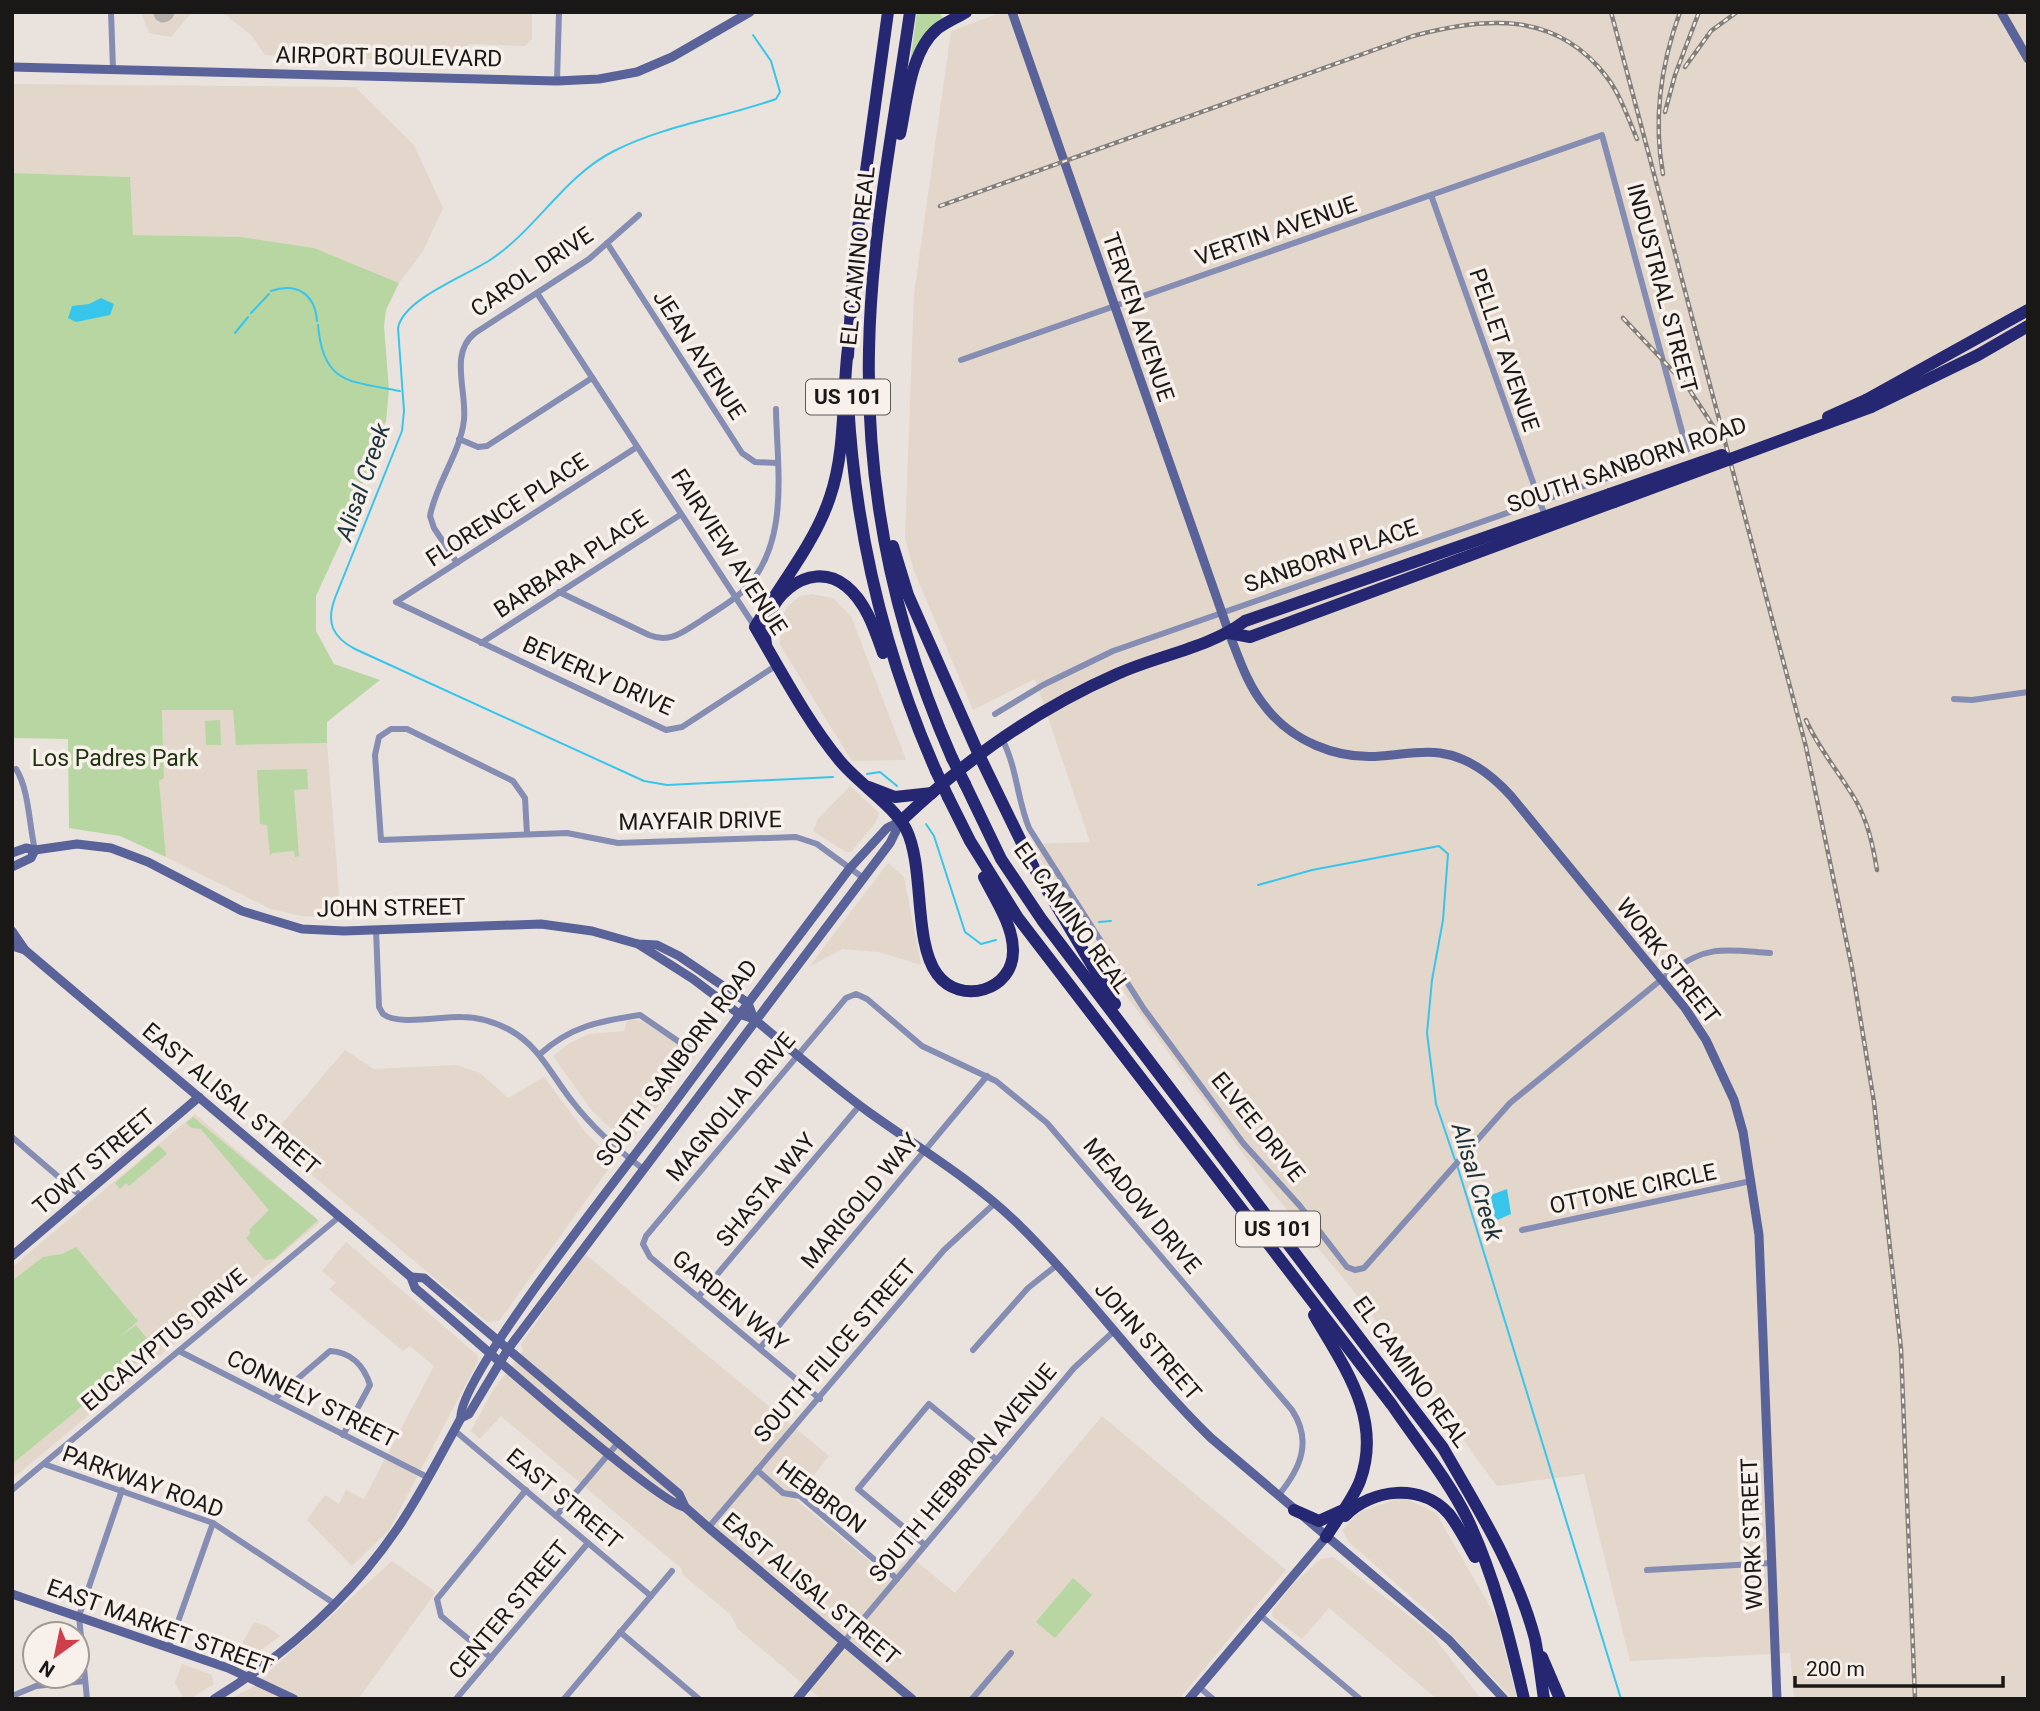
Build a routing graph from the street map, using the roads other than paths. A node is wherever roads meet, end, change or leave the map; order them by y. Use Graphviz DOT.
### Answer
graph roads {
  1 [pos="111,12"];
  2 [pos="559,12"];
  3 [pos="750,12"];
  4 [pos="888,12"];
  5 [pos="910,12"];
  6 [pos="966,12"];
  7 [pos="1012,12"];
  8 [pos="2001,12"];
  9 [pos="2028,59"];
  10 [pos="12,67"];
  11 [pos="114,69"];
  12 [pos="557,81"];
  13 [pos="1602,135"];
  14 [pos="1431,195"];
  15 [pos="882,213"];
  16 [pos="639,215"];
  17 [pos="607,243"];
  18 [pos="537,293"];
  19 [pos="1113,306"];
  20 [pos="2028,310"];
  21 [pos="2028,326"];
  22 [pos="848,348"];
  23 [pos="961,360"];
  24 [pos="593,378"];
  25 [pos="1869,403"];
  26 [pos="776,409"];
  27 [pos="871,438"];
  28 [pos="459,439"];
  29 [pos="637,447"];
  30 [pos="1687,450"];
  31 [pos="777,463"];
  32 [pos="1612,498"];
  33 [pos="1539,502"];
  34 [pos="680,514"];
  35 [pos="1545,516"];
  36 [pos="457,564"];
  37 [pos="559,592"];
  38 [pos="734,598"];
  39 [pos="396,602"];
  40 [pos="1222,613"];
  41 [pos="755,626"];
  42 [pos="1229,633"];
  43 [pos="481,643"];
  44 [pos="767,647"];
  45 [pos="778,665"];
  46 [pos="2028,692"];
  47 [pos="1954,699"];
  48 [pos="908,705"];
  49 [pos="995,714"];
  50 [pos="1002,739"];
  51 [pos="979,755"];
  52 [pos="16,769"];
  53 [pos="859,783"];
  54 [pos="932,792"];
  55 [pos="901,821"];
  56 [pos="527,834"];
  57 [pos="970,841"];
  58 [pos="35,850"];
  59 [pos="12,853"];
  60 [pos="12,867"];
  61 [pos="850,868"];
  62 [pos="862,877"];
  63 [pos="376,929"];
  64 [pos="12,932"];
  65 [pos="638,944"];
  66 [pos="12,946"];
  67 [pos="25,950"];
  68 [pos="1770,953"];
  69 [pos="1661,980"];
  70 [pos="864,997"];
  71 [pos="748,1003"];
  72 [pos="739,1014"];
  73 [pos="754,1019"];
  74 [pos="1129,1032"];
  75 [pos="694,1052"];
  76 [pos="540,1054"];
  77 [pos="798,1055"];
  78 [pos="987,1076"];
  79 [pos="198,1097"];
  80 [pos="860,1105"];
  81 [pos="12,1137"];
  82 [pos="926,1150"];
  83 [pos="631,1160"];
  84 [pos="642,1168"];
  85 [pos="1751,1181"];
  86 [pos="82,1197"];
  87 [pos="995,1203"];
  88 [pos="339,1217"];
  89 [pos="1522,1230"];
  90 [pos="12,1256"];
  91 [pos="650,1257"];
  92 [pos="1057,1265"];
  93 [pos="411,1277"];
  94 [pos="1293,1278"];
  95 [pos="699,1296"];
  96 [pos="1114,1332"];
  97 [pos="499,1341"];
  98 [pos="760,1348"];
  99 [pos="508,1349"];
  100 [pos="179,1350"];
  101 [pos="973,1350"];
  102 [pos="491,1354"];
  103 [pos="500,1362"];
  104 [pos="274,1399"];
  105 [pos="820,1399"];
  106 [pos="461,1418"];
  107 [pos="454,1430"];
  108 [pos="343,1435"];
  109 [pos="618,1443"];
  110 [pos="610,1453"];
  111 [pos="997,1460"];
  112 [pos="44,1464"];
  113 [pos="757,1470"];
  114 [pos="429,1478"];
  115 [pos="12,1490"];
  116 [pos="122,1490"];
  117 [pos="526,1490"];
  118 [pos="1278,1496"];
  119 [pos="1348,1503"];
  120 [pos="685,1507"];
  121 [pos="1294,1510"];
  122 [pos="556,1516"];
  123 [pos="213,1523"];
  124 [pos="708,1528"];
  125 [pos="1326,1537"];
  126 [pos="588,1543"];
  127 [pos="925,1545"];
  128 [pos="1772,1563"];
  129 [pos="1647,1570"];
  130 [pos="673,1571"];
  131 [pos="897,1579"];
  132 [pos="1492,1586"];
  133 [pos="12,1594"];
  134 [pos="650,1596"];
  135 [pos="335,1604"];
  136 [pos="1260,1615"];
  137 [pos="79,1616"];
  138 [pos="79,1620"];
  139 [pos="620,1632"];
  140 [pos="1535,1640"];
  141 [pos="844,1642"];
  142 [pos="169,1647"];
  143 [pos="1011,1653"];
  144 [pos="491,1658"];
  145 [pos="248,1677"];
  146 [pos="1199,1687"];
  147 [pos="16,1691"];
  148 [pos="12,1696"];
  149 [pos="1356,1697"];
  150 [pos="214,1699"];
  151 [pos="294,1699"];
  152 [pos="456,1699"];
  153 [pos="564,1699"];
  154 [pos="699,1699"];
  155 [pos="796,1699"];
  156 [pos="912,1699"];
  157 [pos="972,1699"];
  158 [pos="1189,1699"];
  159 [pos="1213,1699"];
  160 [pos="1504,1699"];
  161 [pos="1524,1699"];
  162 [pos="1544,1699"];
  163 [pos="1560,1699"];
  164 [pos="1777,1699"];
  1 -- 11 [label="street"];
  2 -- 12 [label="street"];
  3 -- 12 [label="main road, AIRPORT BOULEVARD"];
  4 -- 22 [label="highway, EL CAMINO REAL / US 101"];
  5 -- 15 [label="highway, EL CAMINO REAL / US 101"];
  6 -- 15 [label="highway"];
  7 -- 19 [label="main road, TERVEN AVENUE"];
  8 -- 9 [label="main road"];
  10 -- 11 [label="main road, AIRPORT BOULEVARD"];
  11 -- 12 [label="main road, AIRPORT BOULEVARD"];
  13 -- 14 [label="street, VERTIN AVENUE"];
  13 -- 30 [label="street, INDUSTRIAL STREET"];
  14 -- 19 [label="street, VERTIN AVENUE"];
  14 -- 33 [label="street, PELLET AVENUE"];
  15 -- 27 [label="highway, EL CAMINO REAL / US 101"];
  16 -- 17 [label="street, CAROL DRIVE"];
  17 -- 18 [label="street, CAROL DRIVE"];
  17 -- 31 [label="street, JEAN AVENUE"];
  18 -- 24 [label="street, FAIRVIEW AVENUE"];
  18 -- 28 [label="street, CAROL DRIVE"];
  19 -- 23 [label="street, VERTIN AVENUE"];
  19 -- 40 [label="main road, TERVEN AVENUE"];
  20 -- 25 [label="highway, SOUTH SANBORN ROAD"];
  21 -- 25 [label="highway, SOUTH SANBORN ROAD"];
  22 -- 41 [label="highway"];
  22 -- 48 [label="highway, EL CAMINO REAL / US 101"];
  24 -- 28 [label="street"];
  24 -- 29 [label="street, FAIRVIEW AVENUE"];
  25 -- 32 [label="highway, SOUTH SANBORN ROAD, bridge"];
  26 -- 31 [label="street"];
  27 -- 51 [label="highway"];
  27 -- 74 [label="highway, EL CAMINO REAL / US 101, bridge"];
  28 -- 36 [label="street, CAROL DRIVE"];
  29 -- 34 [label="street, FAIRVIEW AVENUE"];
  29 -- 36 [label="street, FLORENCE PLACE"];
  30 -- 33 [label="street, SANBORN PLACE"];
  31 -- 38 [label="street"];
  32 -- 35 [label="highway, SOUTH SANBORN ROAD"];
  32 -- 42 [label="highway, SOUTH SANBORN ROAD"];
  33 -- 35 [label="street, PELLET AVENUE"];
  33 -- 40 [label="street, SANBORN PLACE"];
  34 -- 37 [label="street, BARBARA PLACE"];
  34 -- 38 [label="street, FAIRVIEW AVENUE"];
  35 -- 42 [label="highway, SOUTH SANBORN ROAD"];
  36 -- 39 [label="street, FLORENCE PLACE"];
  37 -- 38 [label="street"];
  37 -- 43 [label="street, BARBARA PLACE"];
  38 -- 41 [label="street, FAIRVIEW AVENUE"];
  39 -- 43 [label="street, BEVERLY DRIVE"];
  40 -- 42 [label="main road, TERVEN AVENUE"];
  40 -- 49 [label="street, SANBORN PLACE"];
  41 -- 44 [label="highway, FAIRVIEW AVENUE"];
  42 -- 50 [label="highway, SOUTH SANBORN ROAD"];
  42 -- 69 [label="main road, WORK STREET"];
  43 -- 45 [label="street, BEVERLY DRIVE"];
  44 -- 45 [label="highway, FAIRVIEW AVENUE"];
  44 -- 48 [label="highway"];
  45 -- 53 [label="highway, FAIRVIEW AVENUE"];
  46 -- 47 [label="street"];
  48 -- 57 [label="highway, EL CAMINO REAL / US 101, bridge"];
  50 -- 51 [label="highway, SOUTH SANBORN ROAD"];
  50 -- 69 [label="street, ELVEE DRIVE"];
  51 -- 54 [label="highway, SOUTH SANBORN ROAD"];
  51 -- 74 [label="highway"];
  52 -- 58 [label="street"];
  53 -- 54 [label="highway"];
  53 -- 55 [label="highway, FAIRVIEW AVENUE"];
  54 -- 55 [label="highway, SOUTH SANBORN ROAD"];
  55 -- 57 [label="highway"];
  55 -- 61 [label="main road, SOUTH SANBORN ROAD"];
  55 -- 62 [label="main road, SOUTH SANBORN ROAD"];
  56 -- 56 [label="street, MAYFAIR DRIVE"];
  56 -- 61 [label="street, MAYFAIR DRIVE"];
  57 -- 94 [label="highway, EL CAMINO REAL / US 101"];
  58 -- 59 [label="main road, JOHN STREET"];
  58 -- 60 [label="main road, JOHN STREET"];
  58 -- 63 [label="main road, JOHN STREET"];
  61 -- 62 [label="street, MAYFAIR DRIVE"];
  61 -- 71 [label="main road, SOUTH SANBORN ROAD"];
  62 -- 73 [label="main road, SOUTH SANBORN ROAD"];
  63 -- 65 [label="main road, JOHN STREET"];
  63 -- 76 [label="street"];
  64 -- 67 [label="main road, EAST ALISAL STREET"];
  65 -- 71 [label="main road, JOHN STREET"];
  65 -- 72 [label="main road, JOHN STREET"];
  66 -- 67 [label="main road, EAST ALISAL STREET"];
  67 -- 79 [label="main road, EAST ALISAL STREET"];
  68 -- 69 [label="street, ELVEE DRIVE"];
  69 -- 85 [label="main road, WORK STREET"];
  70 -- 77 [label="street, MAGNOLIA DRIVE"];
  70 -- 78 [label="street, MEADOW DRIVE"];
  71 -- 72 [label="main road, SOUTH SANBORN ROAD"];
  71 -- 73 [label="main road"];
  72 -- 73 [label="main road, JOHN STREET"];
  72 -- 83 [label="main road, SOUTH SANBORN ROAD"];
  73 -- 77 [label="main road, JOHN STREET"];
  73 -- 84 [label="main road, SOUTH SANBORN ROAD"];
  74 -- 140 [label="highway, EL CAMINO REAL / US 101"];
  75 -- 76 [label="street"];
  76 -- 83 [label="street"];
  77 -- 80 [label="main road, JOHN STREET"];
  77 -- 91 [label="street, MAGNOLIA DRIVE"];
  78 -- 82 [label="street, MARIGOLD WAY"];
  78 -- 118 [label="street, MEADOW DRIVE"];
  79 -- 86 [label="main road, TOWT STREET"];
  79 -- 88 [label="main road, EAST ALISAL STREET"];
  80 -- 82 [label="main road, JOHN STREET"];
  80 -- 95 [label="street, SHASTA WAY"];
  81 -- 86 [label="street"];
  82 -- 87 [label="main road, JOHN STREET"];
  82 -- 98 [label="street, MARIGOLD WAY"];
  83 -- 84 [label="street"];
  83 -- 97 [label="main road, SOUTH SANBORN ROAD"];
  84 -- 99 [label="main road, SOUTH SANBORN ROAD"];
  85 -- 89 [label="street, OTTONE CIRCLE"];
  85 -- 128 [label="main road, WORK STREET"];
  86 -- 90 [label="main road, TOWT STREET"];
  87 -- 92 [label="main road, JOHN STREET"];
  87 -- 105 [label="street, SOUTH FILICE STREET"];
  88 -- 93 [label="main road, EAST ALISAL STREET"];
  88 -- 100 [label="street, EUCALYPTUS DRIVE"];
  91 -- 95 [label="street, GARDEN WAY"];
  92 -- 96 [label="main road, JOHN STREET"];
  92 -- 101 [label="street"];
  93 -- 97 [label="main road, EAST ALISAL STREET"];
  93 -- 102 [label="main road, EAST ALISAL STREET"];
  94 -- 119 [label="highway"];
  94 -- 132 [label="highway, EL CAMINO REAL / US 101"];
  95 -- 98 [label="street, GARDEN WAY"];
  96 -- 111 [label="street, SOUTH HEBBRON AVENUE"];
  96 -- 118 [label="main road, JOHN STREET"];
  97 -- 99 [label="main road, EAST ALISAL STREET"];
  97 -- 102 [label="main road, SOUTH SANBORN ROAD"];
  98 -- 105 [label="street, GARDEN WAY"];
  99 -- 103 [label="main road, SOUTH SANBORN ROAD"];
  99 -- 109 [label="main road, EAST ALISAL STREET"];
  100 -- 104 [label="street, CONNELY STREET"];
  100 -- 112 [label="street, EUCALYPTUS DRIVE"];
  102 -- 103 [label="main road, EAST ALISAL STREET"];
  102 -- 106 [label="main road, SOUTH SANBORN ROAD"];
  103 -- 106 [label="main road, SOUTH SANBORN ROAD"];
  103 -- 110 [label="main road, EAST ALISAL STREET"];
  104 -- 108 [label="street, CONNELY STREET"];
  104 -- 108 [label="street"];
  105 -- 113 [label="street, SOUTH FILICE STREET"];
  106 -- 107 [label="main road"];
  107 -- 114 [label="main road"];
  107 -- 117 [label="street, EAST STREET"];
  108 -- 114 [label="street, CONNELY STREET"];
  109 -- 110 [label="street"];
  109 -- 120 [label="main road, EAST ALISAL STREET"];
  110 -- 120 [label="main road, EAST ALISAL STREET"];
  110 -- 122 [label="street"];
  111 -- 127 [label="street, SOUTH HEBBRON AVENUE"];
  111 -- 127 [label="street"];
  112 -- 115 [label="street, EUCALYPTUS DRIVE"];
  112 -- 116 [label="street, PARKWAY ROAD"];
  113 -- 124 [label="street, SOUTH FILICE STREET"];
  113 -- 131 [label="street, HEBBRON"];
  114 -- 135 [label="main road"];
  116 -- 123 [label="street, PARKWAY ROAD"];
  116 -- 137 [label="street"];
  117 -- 122 [label="street, EAST STREET"];
  117 -- 144 [label="street"];
  118 -- 121 [label="main road, JOHN STREET"];
  119 -- 121 [label="highway"];
  119 -- 125 [label="highway"];
  120 -- 124 [label="main road, EAST ALISAL STREET"];
  121 -- 125 [label="main road, JOHN STREET"];
  122 -- 126 [label="street, EAST STREET"];
  123 -- 135 [label="street, PARKWAY ROAD"];
  123 -- 142 [label="street"];
  124 -- 141 [label="main road, EAST ALISAL STREET"];
  125 -- 132 [label="highway"];
  125 -- 136 [label="main road"];
  125 -- 160 [label="main road, JOHN STREET"];
  126 -- 134 [label="street, EAST STREET"];
  126 -- 144 [label="street, CENTER STREET"];
  127 -- 131 [label="street, SOUTH HEBBRON AVENUE"];
  128 -- 129 [label="street"];
  128 -- 164 [label="main road, WORK STREET"];
  130 -- 134 [label="street"];
  131 -- 141 [label="street, SOUTH HEBBRON AVENUE"];
  132 -- 161 [label="highway, EL CAMINO REAL / US 101"];
  133 -- 137 [label="main road, EAST MARKET STREET"];
  134 -- 139 [label="street"];
  135 -- 145 [label="main road"];
  136 -- 146 [label="main road"];
  136 -- 149 [label="street"];
  137 -- 138 [label="street"];
  137 -- 142 [label="main road, EAST MARKET STREET"];
  139 -- 153 [label="street"];
  139 -- 154 [label="street"];
  140 -- 162 [label="highway, EL CAMINO REAL / US 101"];
  140 -- 163 [label="highway"];
  141 -- 155 [label="main road"];
  141 -- 156 [label="main road, EAST ALISAL STREET"];
  142 -- 145 [label="main road, EAST MARKET STREET"];
  143 -- 157 [label="street"];
  144 -- 152 [label="street, CENTER STREET"];
  145 -- 150 [label="main road"];
  145 -- 151 [label="main road, EAST MARKET STREET"];
  146 -- 158 [label="main road"];
  146 -- 159 [label="street"];
  147 -- 148 [label="street"];
}
